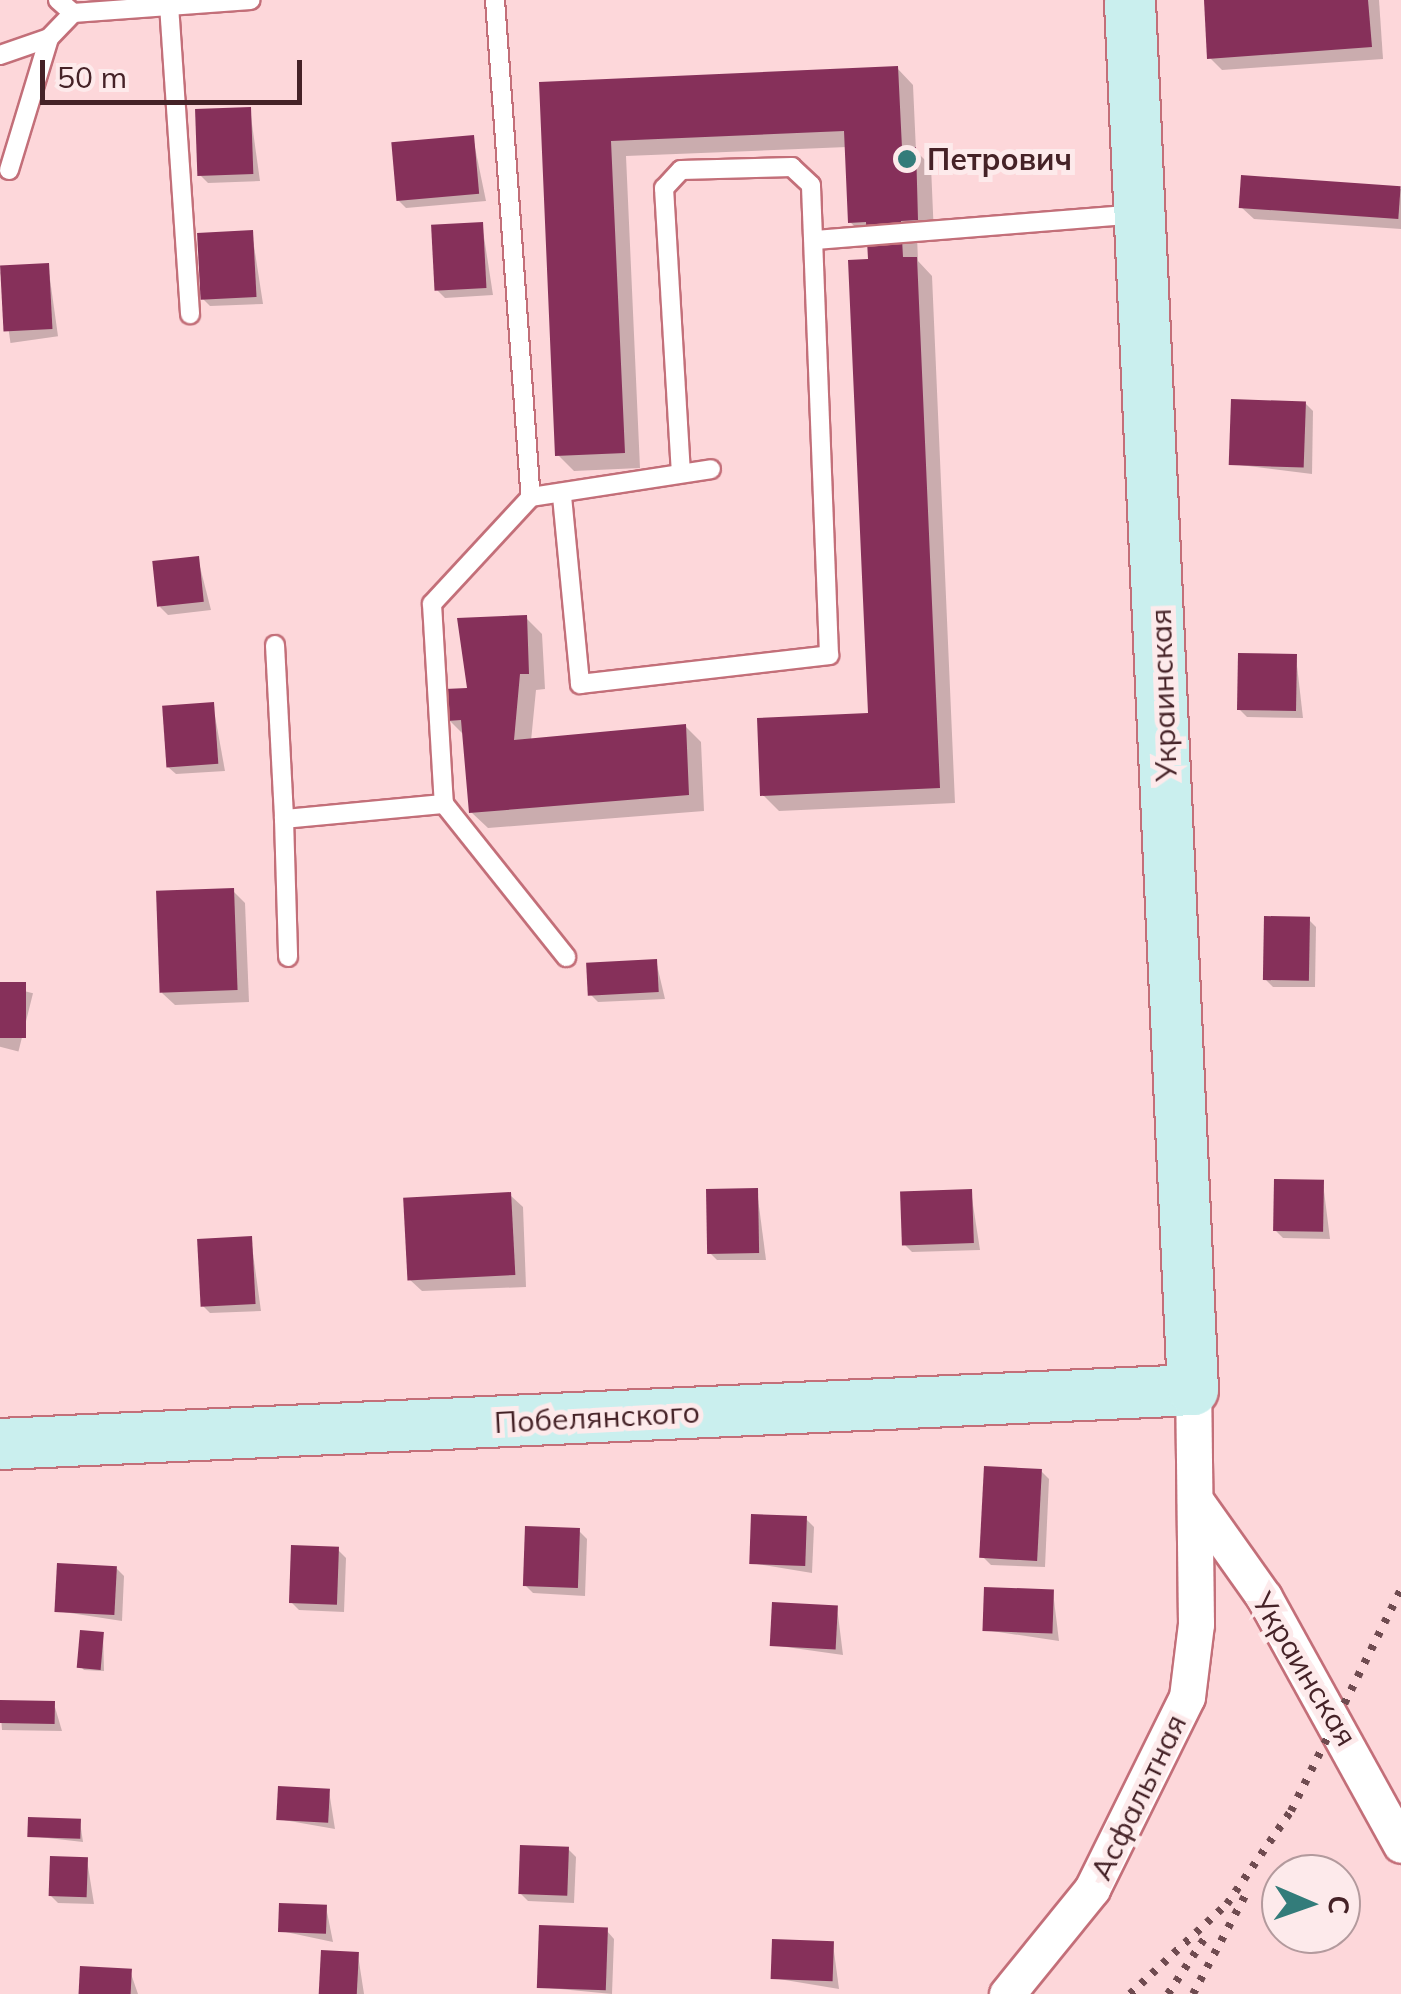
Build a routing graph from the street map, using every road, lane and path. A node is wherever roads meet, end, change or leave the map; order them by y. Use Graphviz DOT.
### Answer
graph roads {
  1 [pos="58,0"];
  2 [pos="251,0"];
  3 [pos="496,0"];
  4 [pos="1130,0"];
  5 [pos="169,6"];
  6 [pos="73,13"];
  7 [pos="49,38"];
  8 [pos="0,55"];
  9 [pos="9,170"];
  10 [pos="1142,214"];
  11 [pos="815,240"];
  12 [pos="190,314"];
  13 [pos="712,469"];
  14 [pos="682,472"];
  15 [pos="562,496"];
  16 [pos="531,497"];
  17 [pos="275,644"];
  18 [pos="444,804"];
  19 [pos="284,819"];
  20 [pos="288,957"];
  21 [pos="566,957"];
  22 [pos="1193,1390"];
  23 [pos="0,1444"];
  24 [pos="1195,1500"];
  25 [pos="1401,1845"];
  26 [pos="1007,1994"];
  1 -- 6 [label="lane"];
  2 -- 5 [label="lane"];
  3 -- 16 [label="lane"];
  4 -- 10 [label="street, Украинская"];
  5 -- 6 [label="lane"];
  5 -- 12 [label="lane"];
  6 -- 7 [label="lane"];
  7 -- 8 [label="lane"];
  7 -- 9 [label="lane"];
  10 -- 11 [label="lane"];
  10 -- 22 [label="street, Украинская"];
  11 -- 14 [label="lane"];
  11 -- 15 [label="lane"];
  13 -- 14 [label="lane"];
  14 -- 15 [label="lane"];
  15 -- 16 [label="lane"];
  16 -- 18 [label="lane"];
  17 -- 19 [label="lane"];
  18 -- 19 [label="lane"];
  18 -- 21 [label="lane"];
  19 -- 20 [label="lane"];
  22 -- 23 [label="street, Побелянского"];
  22 -- 24 [label="street, Асфальтная"];
  24 -- 25 [label="street, Украинская"];
  24 -- 26 [label="street, Асфальтная"];
}
